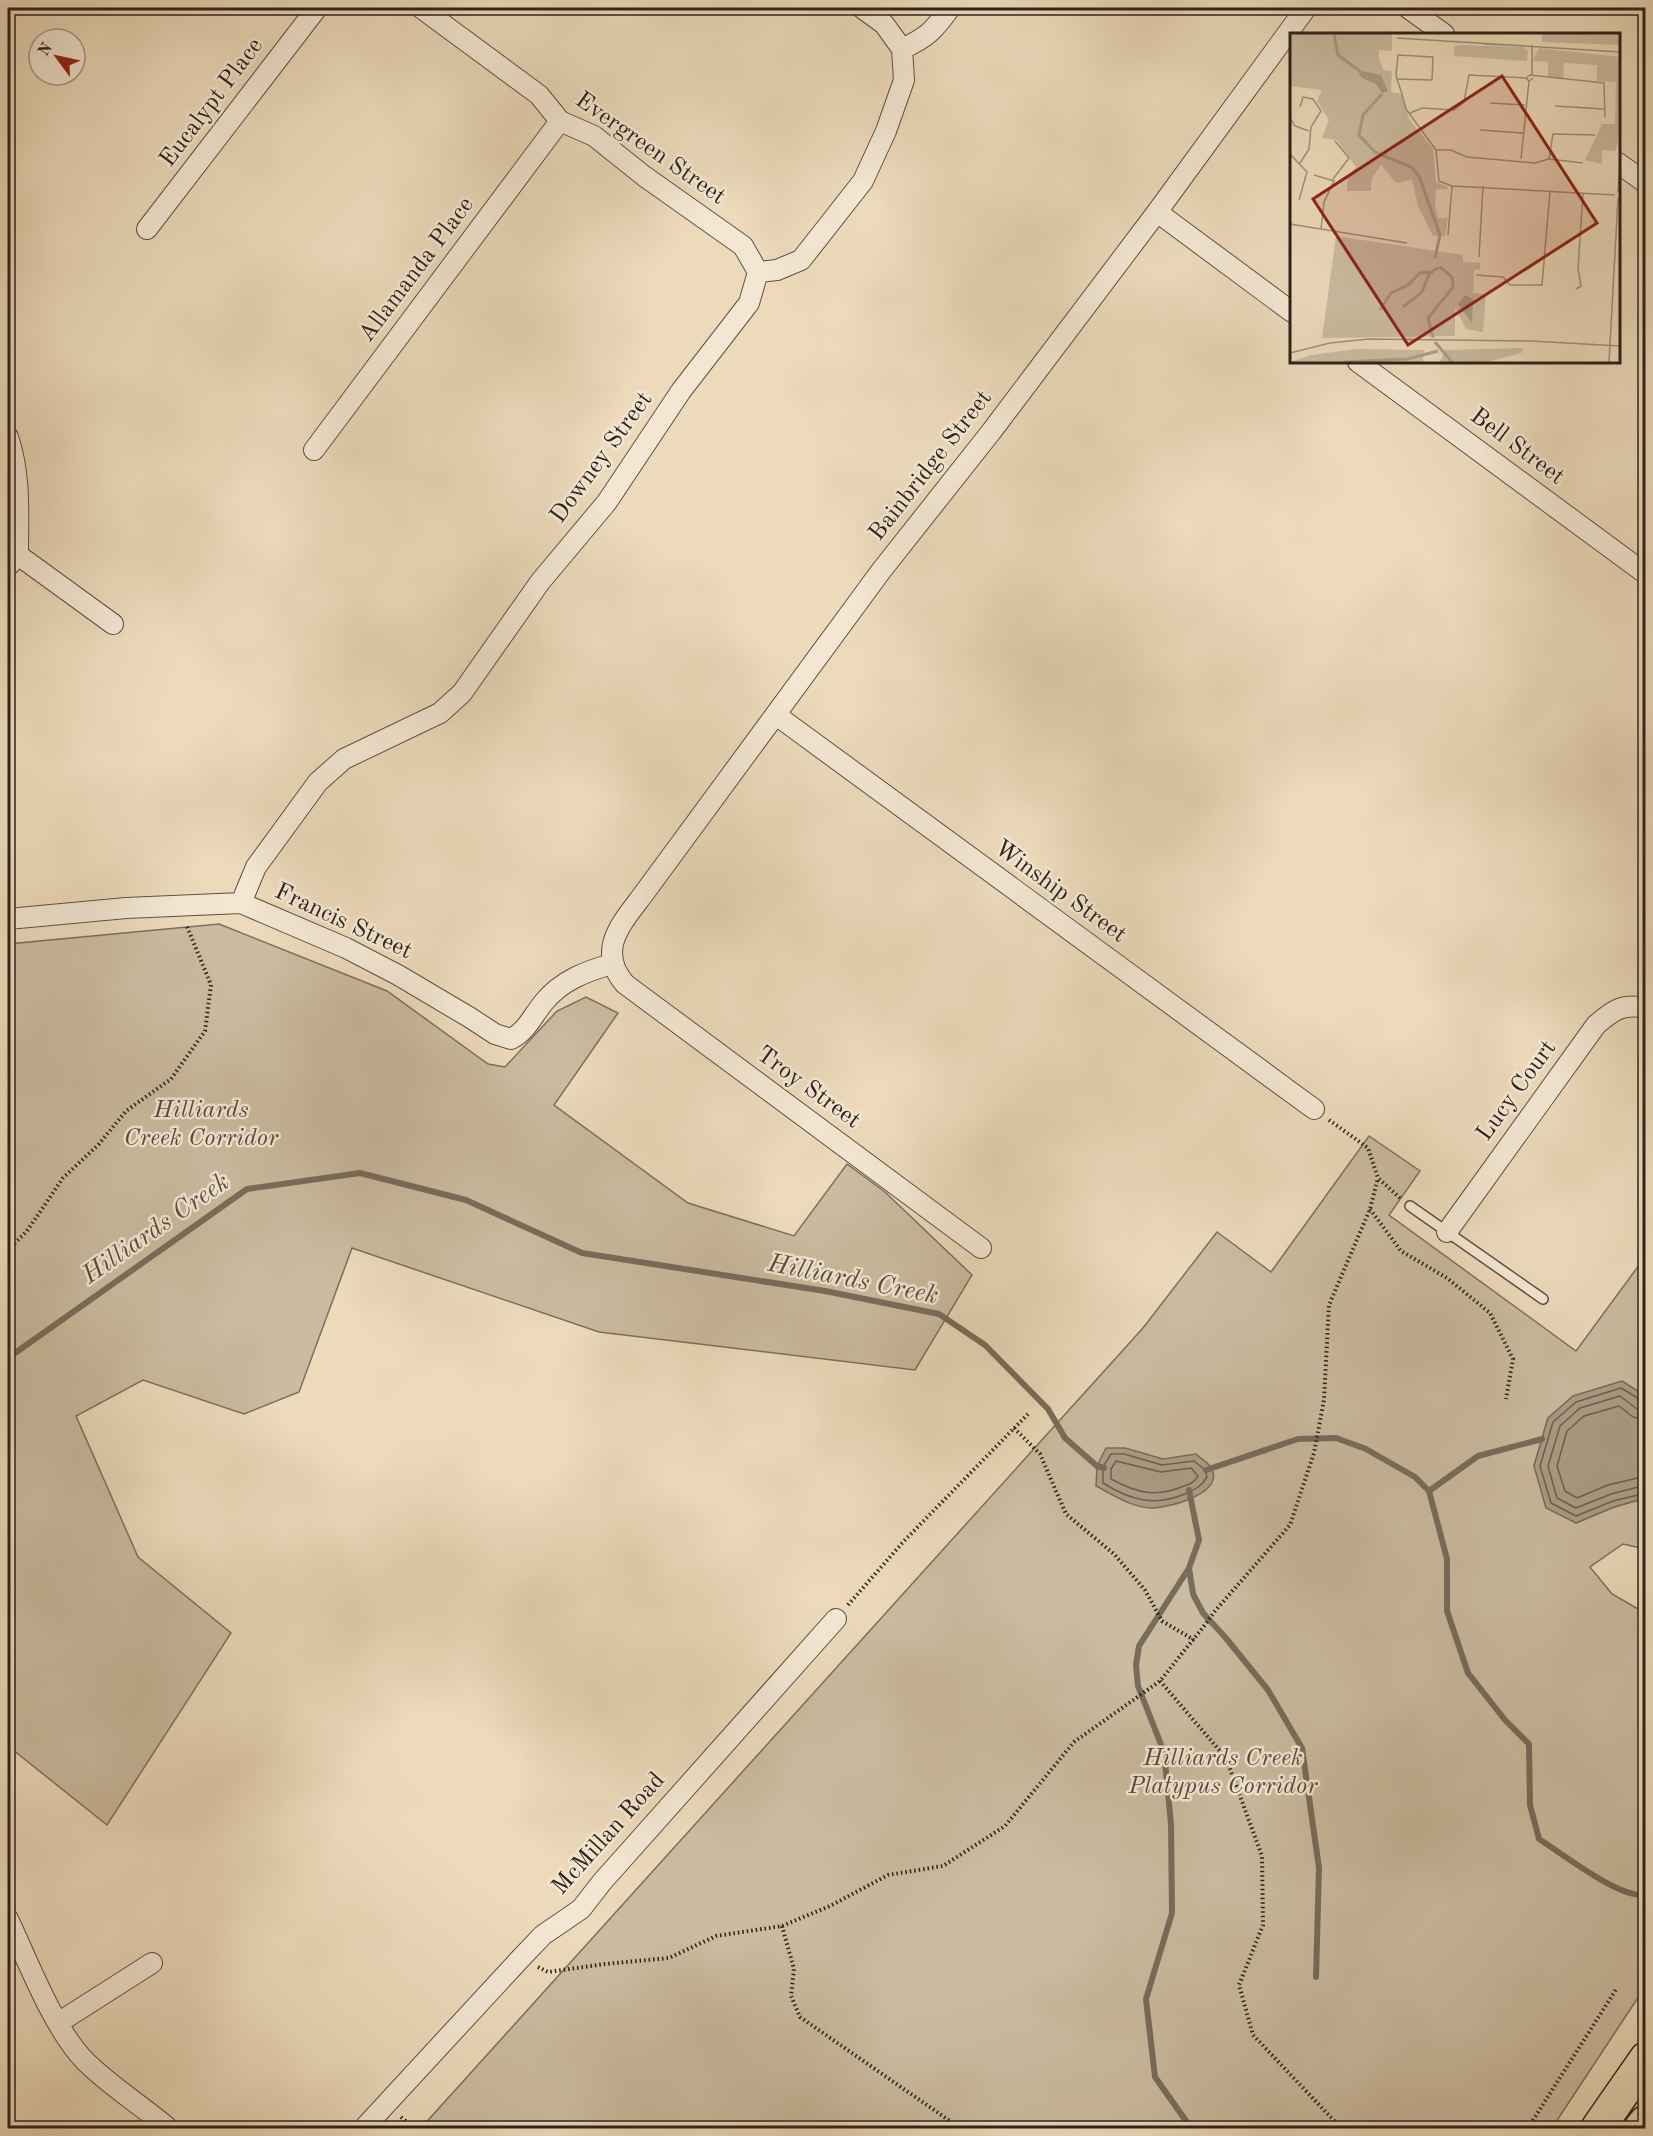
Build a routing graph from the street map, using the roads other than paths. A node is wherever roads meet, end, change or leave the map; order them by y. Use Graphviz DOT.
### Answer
graph roads {
  1 [pos="317,8"];
  2 [pos="421,8"];
  3 [pos="862,8"];
  4 [pos="950,8"];
  5 [pos="1306,8"];
  6 [pos="1408,8"];
  7 [pos="1443,33"];
  8 [pos="902,49"];
  9 [pos="560,121"];
  10 [pos="1620,164"];
  11 [pos="1646,183"];
  12 [pos="1157,212"];
  13 [pos="147,229"];
  14 [pos="758,272"];
  15 [pos="1290,311"];
  16 [pos="1359,363"];
  17 [pos="8,437"];
  18 [pos="314,450"];
  19 [pos="13,561"];
  20 [pos="1646,574"];
  21 [pos="113,624"];
  22 [pos="776,715"];
  23 [pos="241,903"];
  24 [pos="8,919"];
  25 [pos="612,964"];
  26 [pos="1646,1008"];
  27 [pos="1314,1109"];
  28 [pos="1410,1206"];
  29 [pos="1447,1232"];
  30 [pos="981,1248"];
  31 [pos="1543,1299"];
  32 [pos="836,1619"];
  33 [pos="8,1919"];
  34 [pos="152,1963"];
  35 [pos="58,2023"];
  36 [pos="1646,2059"];
  37 [pos="1646,2122"];
  38 [pos="168,2128"];
  39 [pos="364,2128"];
  40 [pos="1598,2128"];
  41 [pos="1641,2128"];
  1 -- 13 [label="street, Eucalypt Place"];
  2 -- 9 [label="street, Evergreen Street"];
  3 -- 8 [label="street"];
  4 -- 8 [label="street"];
  5 -- 12 [label="street, Bainbridge Street"];
  6 -- 7 [label="street"];
  8 -- 14 [label="street"];
  9 -- 14 [label="street, Evergreen Street"];
  9 -- 18 [label="street, Allamanda Place"];
  10 -- 11 [label="street"];
  12 -- 15 [label="street"];
  12 -- 22 [label="street, Bainbridge Street"];
  14 -- 23 [label="street, Downey Street"];
  16 -- 20 [label="street, Bell Street"];
  17 -- 19 [label="street"];
  19 -- 21 [label="street"];
  22 -- 25 [label="street, Bainbridge Street"];
  22 -- 27 [label="street, Winship Street"];
  23 -- 24 [label="street, Francis Street"];
  23 -- 25 [label="street, Francis Street"];
  25 -- 30 [label="street, Troy Street"];
  26 -- 29 [label="street, Lucy Court"];
  28 -- 29 [label="lane"];
  29 -- 31 [label="lane"];
  32 -- 39 [label="street, McMillan Road"];
  33 -- 35 [label="street"];
  34 -- 35 [label="street"];
  35 -- 38 [label="street"];
  36 -- 40 [label="highway"];
  37 -- 41 [label="highway"];
}
